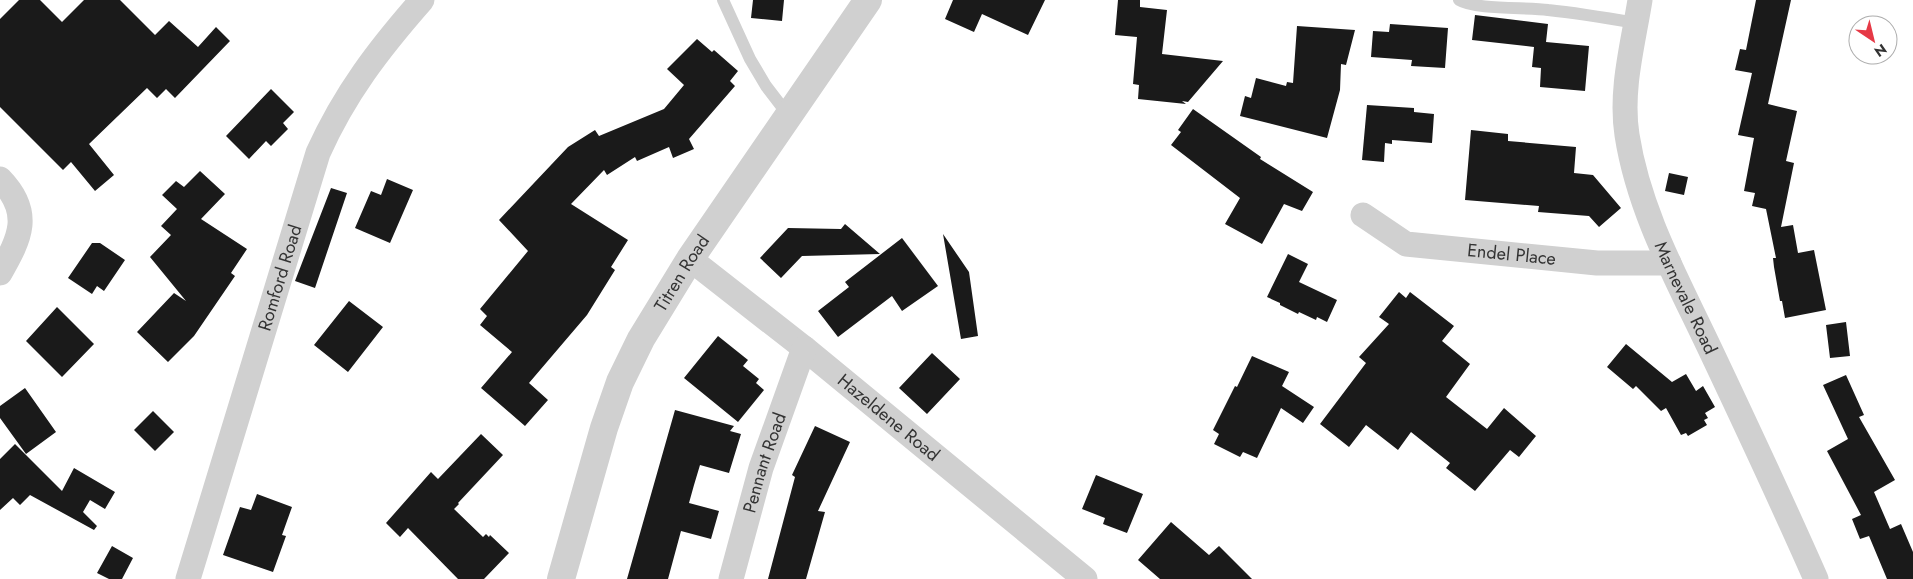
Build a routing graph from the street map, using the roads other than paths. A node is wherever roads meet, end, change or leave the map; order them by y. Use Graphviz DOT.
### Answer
graph roads {
  1 [pos="422,0"];
  2 [pos="723,0"];
  3 [pos="868,0"];
  4 [pos="1459,0"];
  5 [pos="1638,11"];
  6 [pos="789,116"];
  7 [pos="0,179"];
  8 [pos="1363,215"];
  9 [pos="690,259"];
  10 [pos="1669,263"];
  11 [pos="0,273"];
  12 [pos="804,348"];
  13 [pos="188,579"];
  14 [pos="561,579"];
  15 [pos="731,579"];
  16 [pos="1084,579"];
  17 [pos="1816,579"];
  1 -- 13 [label="street, Romford Road"];
  2 -- 6 [label="lane"];
  3 -- 6 [label="street, Titren Road"];
  4 -- 5 [label="lane"];
  5 -- 10 [label="street, Marnevale Road"];
  6 -- 9 [label="street, Titren Road"];
  7 -- 11 [label="street"];
  8 -- 10 [label="street, Endel Place"];
  9 -- 12 [label="street, Hazeldene Road"];
  9 -- 14 [label="street, Titren Road"];
  10 -- 17 [label="street, Marnevale Road"];
  12 -- 15 [label="street, Pennant Road"];
  12 -- 16 [label="street, Hazeldene Road"];
}
